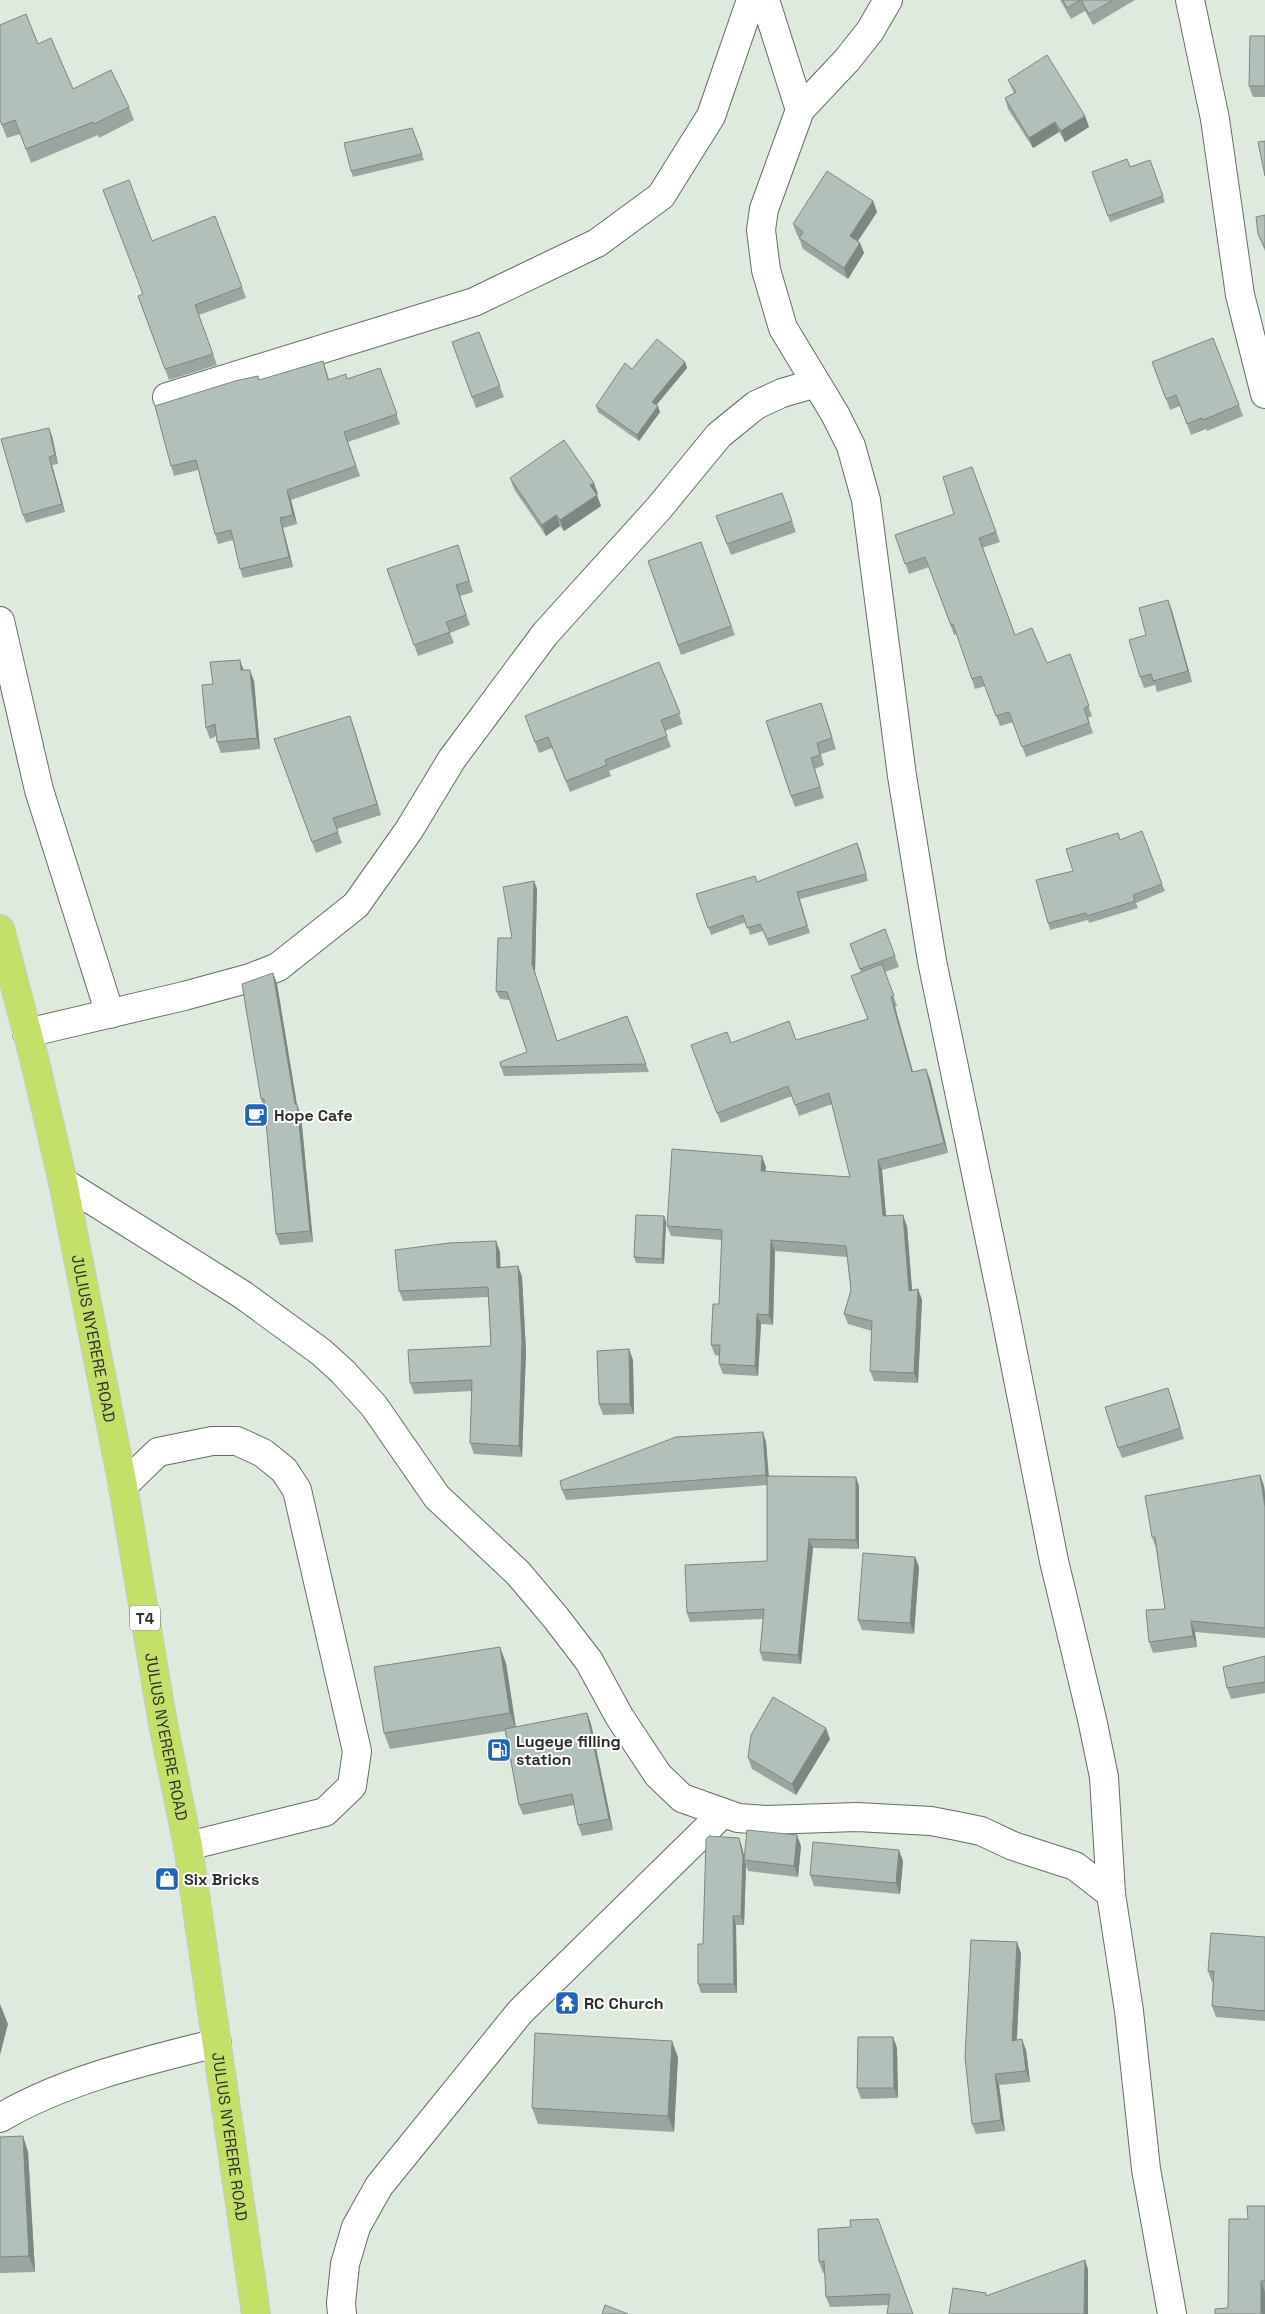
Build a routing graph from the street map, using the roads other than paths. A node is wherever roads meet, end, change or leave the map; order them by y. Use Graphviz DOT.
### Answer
graph roads {
  1 [pos="751,0"];
  2 [pos="765,0"];
  3 [pos="888,0"];
  4 [pos="1190,0"];
  5 [pos="800,110"];
  6 [pos="816,383"];
  7 [pos="1265,394"];
  8 [pos="167,397"];
  9 [pos="0,621"];
  10 [pos="0,928"];
  11 [pos="110,1014"];
  12 [pos="27,1033"];
  13 [pos="63,1182"];
  14 [pos="123,1486"];
  15 [pos="723,1813"];
  16 [pos="188,1846"];
  17 [pos="1111,1894"];
  18 [pos="217,2043"];
  19 [pos="0,2118"];
  20 [pos="256,2314"];
  21 [pos="342,2314"];
  22 [pos="1172,2314"];
  1 -- 8 [label="street"];
  2 -- 5 [label="street"];
  3 -- 5 [label="street"];
  4 -- 7 [label="street"];
  5 -- 6 [label="street"];
  6 -- 11 [label="street"];
  6 -- 17 [label="street"];
  9 -- 11 [label="street"];
  10 -- 12 [label="highway, JULIUS NYERERE ROAD / T4"];
  11 -- 12 [label="street"];
  12 -- 13 [label="highway, JULIUS NYERERE ROAD / T4"];
  13 -- 14 [label="highway, JULIUS NYERERE ROAD / T4"];
  13 -- 15 [label="street"];
  14 -- 16 [label="highway, JULIUS NYERERE ROAD / T4"];
  14 -- 16 [label="street"];
  15 -- 17 [label="street"];
  15 -- 21 [label="street"];
  16 -- 18 [label="highway, JULIUS NYERERE ROAD / T4"];
  17 -- 22 [label="street"];
  18 -- 19 [label="street"];
  18 -- 20 [label="highway, JULIUS NYERERE ROAD / T4"];
}
